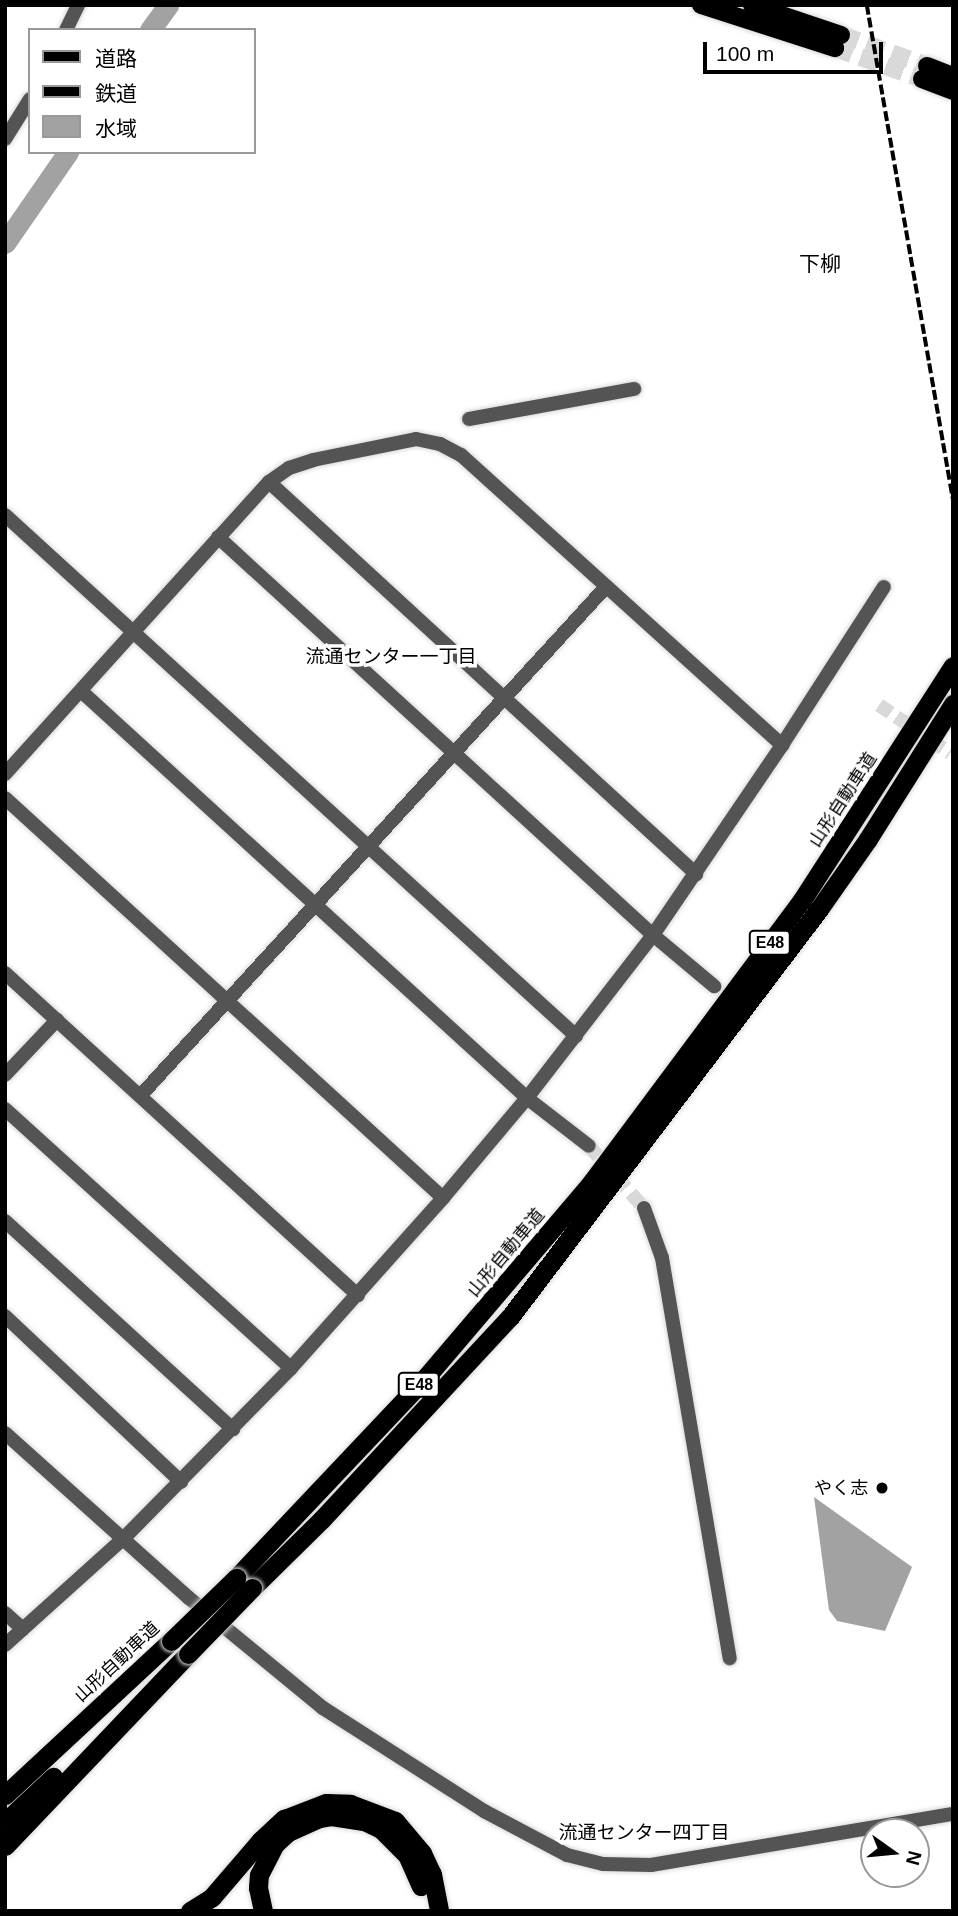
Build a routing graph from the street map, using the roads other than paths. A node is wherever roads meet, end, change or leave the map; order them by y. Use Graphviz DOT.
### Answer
graph roads {
  1 [pos="78,5"];
  2 [pos="701,5"];
  3 [pos="752,5"];
  4 [pos="67,28"];
  5 [pos="953,76"];
  6 [pos="953,90"];
  7 [pos="28,102"];
  8 [pos="5,138"];
  9 [pos="634,388"];
  10 [pos="469,419"];
  11 [pos="269,482"];
  12 [pos="5,515"];
  13 [pos="218,537"];
  14 [pos="884,587"];
  15 [pos="605,588"];
  16 [pos="134,631"];
  17 [pos="953,666"];
  18 [pos="81,691"];
  19 [pos="503,698"];
  20 [pos="947,702"];
  21 [pos="782,746"];
  22 [pos="456,752"];
  23 [pos="5,774"];
  24 [pos="5,799"];
  25 [pos="369,846"];
  26 [pos="696,874"];
  27 [pos="314,904"];
  28 [pos="653,936"];
  29 [pos="5,973"];
  30 [pos="714,986"];
  31 [pos="226,1003"];
  32 [pos="57,1020"];
  33 [pos="576,1036"];
  34 [pos="5,1075"];
  35 [pos="141,1095"];
  36 [pos="527,1098"];
  37 [pos="5,1109"];
  38 [pos="589,1146"];
  39 [pos="443,1198"];
  40 [pos="644,1208"];
  41 [pos="5,1221"];
  42 [pos="358,1295"];
  43 [pos="5,1316"];
  44 [pos="291,1368"];
  45 [pos="233,1429"];
  46 [pos="5,1433"];
  47 [pos="181,1482"];
  48 [pos="124,1538"];
  49 [pos="244,1583"];
  50 [pos="5,1613"];
  51 [pos="23,1629"];
  52 [pos="5,1645"];
  53 [pos="188,1654"];
  54 [pos="730,1658"];
  55 [pos="5,1795"];
  56 [pos="953,1814"];
  57 [pos="5,1822"];
  58 [pos="5,1846"];
  59 [pos="190,1911"];
  60 [pos="262,1911"];
  61 [pos="426,1911"];
  62 [pos="439,1911"];
  1 -- 4 [label="street"];
  2 -- 3 [label="main road"];
  5 -- 6 [label="main road"];
  7 -- 8 [label="street"];
  9 -- 10 [label="street"];
  11 -- 13 [label="street"];
  11 -- 15 [label="street"];
  11 -- 19 [label="street"];
  12 -- 16 [label="street"];
  13 -- 16 [label="street"];
  13 -- 22 [label="street"];
  14 -- 21 [label="street"];
  15 -- 19 [label="street"];
  15 -- 21 [label="street"];
  16 -- 18 [label="street"];
  16 -- 25 [label="street"];
  17 -- 20 [label="highway, 山形自動車道 / E48"];
  18 -- 23 [label="street"];
  18 -- 27 [label="street"];
  19 -- 22 [label="street"];
  19 -- 26 [label="street"];
  20 -- 49 [label="highway, 山形自動車道 / E48"];
  21 -- 26 [label="street"];
  22 -- 25 [label="street"];
  22 -- 28 [label="street"];
  24 -- 31 [label="street"];
  25 -- 27 [label="street"];
  25 -- 33 [label="street"];
  26 -- 28 [label="street"];
  27 -- 31 [label="street"];
  27 -- 36 [label="street"];
  28 -- 30 [label="street"];
  28 -- 33 [label="street"];
  29 -- 32 [label="street"];
  31 -- 35 [label="street"];
  31 -- 39 [label="street"];
  32 -- 34 [label="street"];
  32 -- 35 [label="street"];
  33 -- 36 [label="street"];
  35 -- 42 [label="street"];
  36 -- 38 [label="street"];
  36 -- 39 [label="street"];
  37 -- 44 [label="street"];
  39 -- 42 [label="street"];
  40 -- 54 [label="street"];
  41 -- 45 [label="street"];
  42 -- 44 [label="street"];
  43 -- 47 [label="street"];
  44 -- 45 [label="street"];
  45 -- 47 [label="street"];
  46 -- 48 [label="street"];
  47 -- 48 [label="street"];
  48 -- 51 [label="street"];
  48 -- 56 [label="street"];
  49 -- 53 [label="highway, 山形自動車道 / E48, bridge"];
  49 -- 55 [label="highway, 山形自動車道 / E48, bridge"];
  50 -- 51 [label="street"];
  51 -- 52 [label="street"];
  53 -- 57 [label="highway, 山形自動車道 / E48"];
  53 -- 58 [label="highway"];
  59 -- 62 [label="highway"];
  60 -- 61 [label="highway"];
}
